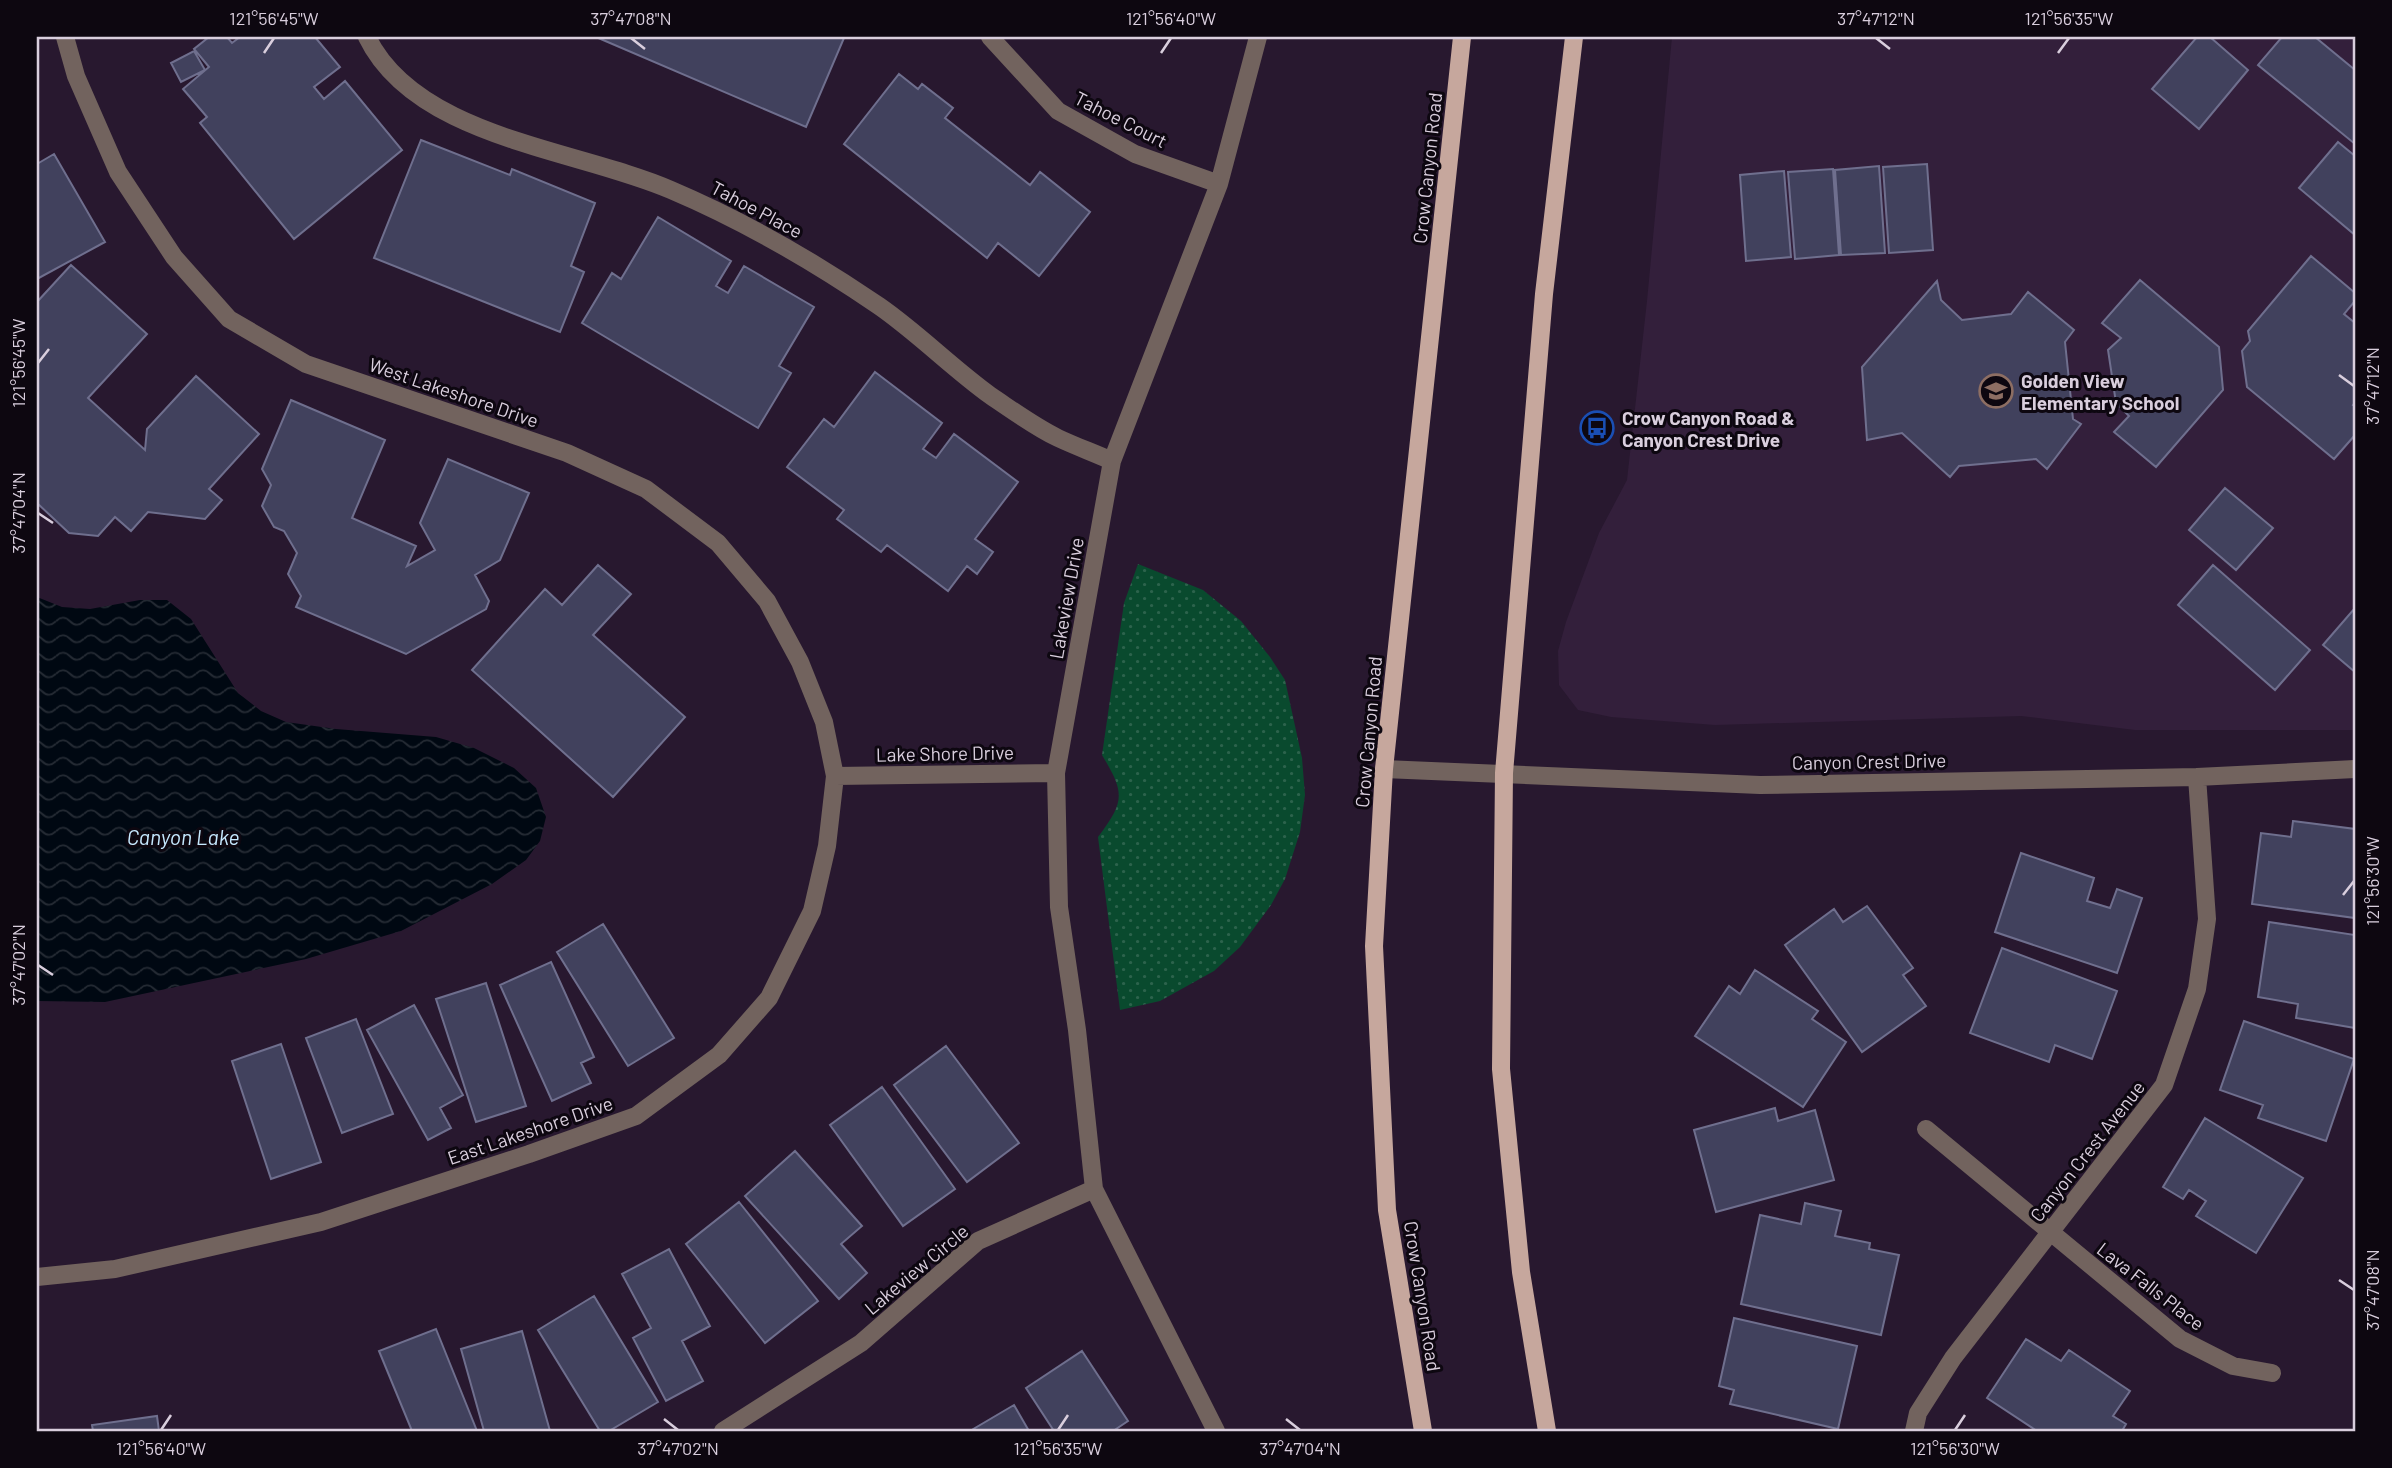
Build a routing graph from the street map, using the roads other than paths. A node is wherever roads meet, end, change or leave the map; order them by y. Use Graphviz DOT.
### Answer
graph roads {
  1 [pos="65,37"];
  2 [pos="367,37"];
  3 [pos="990,37"];
  4 [pos="1258,37"];
  5 [pos="1462,37"];
  6 [pos="1574,37"];
  7 [pos="1220,184"];
  8 [pos="1112,461"];
  9 [pos="1384,769"];
  10 [pos="2355,769"];
  11 [pos="1056,772"];
  12 [pos="1504,773"];
  13 [pos="835,776"];
  14 [pos="2197,777"];
  15 [pos="1926,1129"];
  16 [pos="1094,1189"];
  17 [pos="2050,1234"];
  18 [pos="37,1277"];
  19 [pos="2272,1373"];
  20 [pos="723,1431"];
  21 [pos="1216,1431"];
  22 [pos="1423,1431"];
  23 [pos="1547,1431"];
  24 [pos="1914,1431"];
  1 -- 13 [label="street, West Lakeshore Drive"];
  2 -- 8 [label="street, Tahoe Place"];
  3 -- 7 [label="street, Tahoe Court"];
  4 -- 7 [label="street, Lakeview Drive"];
  5 -- 9 [label="main road, Crow Canyon Road"];
  6 -- 12 [label="main road"];
  7 -- 8 [label="street, Lakeview Drive"];
  8 -- 11 [label="street, Lakeview Drive"];
  9 -- 12 [label="street, Canyon Crest Drive"];
  9 -- 22 [label="main road, Crow Canyon Road"];
  10 -- 14 [label="street, Canyon Crest Drive"];
  11 -- 13 [label="street, Lake Shore Drive"];
  11 -- 16 [label="street, Lakeview Drive"];
  12 -- 14 [label="street, Canyon Crest Drive"];
  12 -- 23 [label="main road"];
  13 -- 18 [label="street, East Lakeshore Drive"];
  14 -- 17 [label="street, Canyon Crest Avenue"];
  15 -- 17 [label="street, Lava Falls Place"];
  16 -- 20 [label="street, Lakeview Circle"];
  16 -- 21 [label="street"];
  17 -- 19 [label="street, Lava Falls Place"];
  17 -- 24 [label="street, Canyon Crest Avenue"];
}
